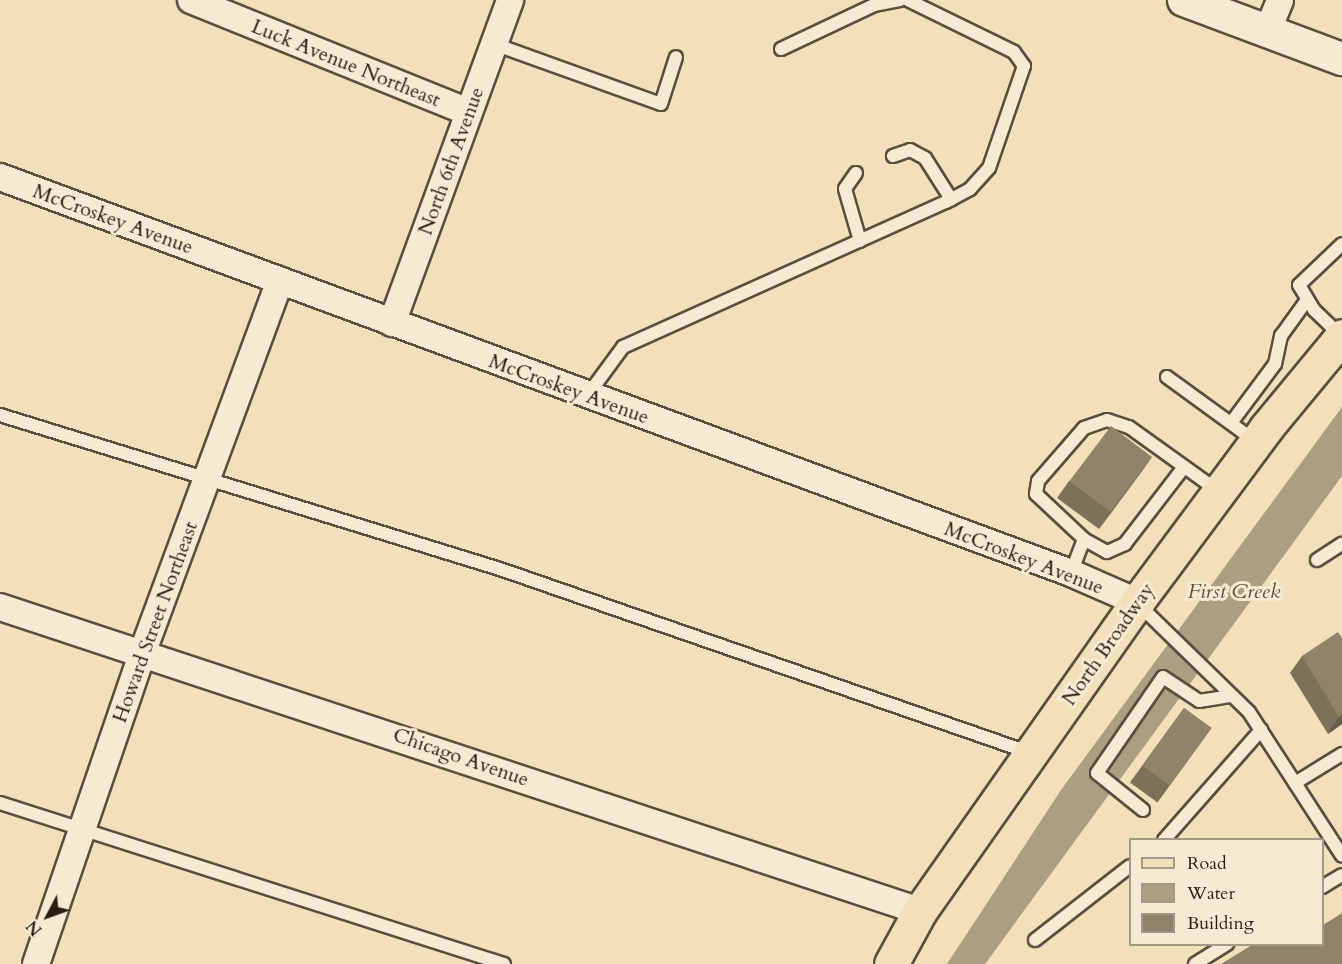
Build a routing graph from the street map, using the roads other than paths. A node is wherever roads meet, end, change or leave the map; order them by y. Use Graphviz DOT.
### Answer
graph roads {
  1 [pos="190,0"];
  2 [pos="510,0"];
  3 [pos="900,0"];
  4 [pos="908,0"];
  5 [pos="1184,0"];
  6 [pos="1280,0"];
  7 [pos="1268,30"];
  8 [pos="494,44"];
  9 [pos="781,49"];
  10 [pos="676,57"];
  11 [pos="1342,59"];
  12 [pos="468,112"];
  13 [pos="893,156"];
  14 [pos="856,173"];
  15 [pos="0,177"];
  16 [pos="951,199"];
  17 [pos="860,241"];
  18 [pos="1342,244"];
  19 [pos="280,281"];
  20 [pos="1307,300"];
  21 [pos="392,323"];
  22 [pos="1342,336"];
  23 [pos="1167,377"];
  24 [pos="587,396"];
  25 [pos="0,415"];
  26 [pos="1243,432"];
  27 [pos="1184,467"];
  28 [pos="207,479"];
  29 [pos="1219,492"];
  30 [pos="1084,539"];
  31 [pos="1342,544"];
  32 [pos="1317,560"];
  33 [pos="1071,573"];
  34 [pos="1137,602"];
  35 [pos="0,607"];
  36 [pos="143,651"];
  37 [pos="1232,696"];
  38 [pos="1261,730"];
  39 [pos="1031,753"];
  40 [pos="1342,754"];
  41 [pos="1295,783"];
  42 [pos="0,802"];
  43 [pos="1143,810"];
  44 [pos="82,829"];
  45 [pos="1166,838"];
  46 [pos="1342,856"];
  47 [pos="1129,868"];
  48 [pos="1342,875"];
  49 [pos="1324,886"];
  50 [pos="920,912"];
  51 [pos="1035,940"];
  52 [pos="1225,946"];
  53 [pos="36,964"];
  54 [pos="504,964"];
  55 [pos="891,964"];
  56 [pos="1195,964"];
  1 -- 12 [label="street, Luck Avenue Northeast"];
  2 -- 8 [label="street, North 6th Avenue"];
  3 -- 9 [label="lane"];
  4 -- 16 [label="lane"];
  5 -- 7 [label="street"];
  6 -- 7 [label="street"];
  7 -- 11 [label="street"];
  8 -- 10 [label="lane"];
  8 -- 12 [label="street, North 6th Avenue"];
  12 -- 21 [label="street, North 6th Avenue"];
  13 -- 16 [label="lane"];
  14 -- 17 [label="lane"];
  15 -- 19 [label="street, McCroskey Avenue"];
  16 -- 17 [label="lane"];
  17 -- 24 [label="lane"];
  18 -- 20 [label="lane"];
  19 -- 21 [label="street, McCroskey Avenue"];
  19 -- 28 [label="street, Howard Street Northeast"];
  20 -- 22 [label="lane"];
  20 -- 26 [label="lane"];
  21 -- 24 [label="street, McCroskey Avenue"];
  22 -- 26 [label="main road, North Broadway"];
  23 -- 26 [label="lane"];
  24 -- 33 [label="street, McCroskey Avenue"];
  25 -- 28 [label="lane"];
  26 -- 29 [label="main road, North Broadway"];
  27 -- 29 [label="lane"];
  27 -- 30 [label="lane"];
  27 -- 30 [label="lane"];
  28 -- 36 [label="street, Howard Street Northeast"];
  28 -- 39 [label="lane"];
  29 -- 34 [label="main road, North Broadway"];
  30 -- 33 [label="lane"];
  31 -- 32 [label="lane"];
  33 -- 34 [label="street, McCroskey Avenue"];
  34 -- 37 [label="lane"];
  34 -- 39 [label="main road, North Broadway"];
  35 -- 36 [label="street, Chicago Avenue"];
  36 -- 44 [label="street, Howard Street Northeast"];
  36 -- 50 [label="street, Chicago Avenue"];
  37 -- 38 [label="lane"];
  37 -- 43 [label="lane"];
  38 -- 41 [label="lane"];
  38 -- 45 [label="lane"];
  39 -- 50 [label="main road, North Broadway"];
  40 -- 41 [label="lane"];
  41 -- 46 [label="lane"];
  42 -- 44 [label="lane"];
  44 -- 53 [label="street, Howard Street Northeast"];
  44 -- 54 [label="lane"];
  47 -- 51 [label="lane"];
  48 -- 49 [label="lane"];
  50 -- 55 [label="main road, North Broadway"];
  52 -- 56 [label="lane"];
}
